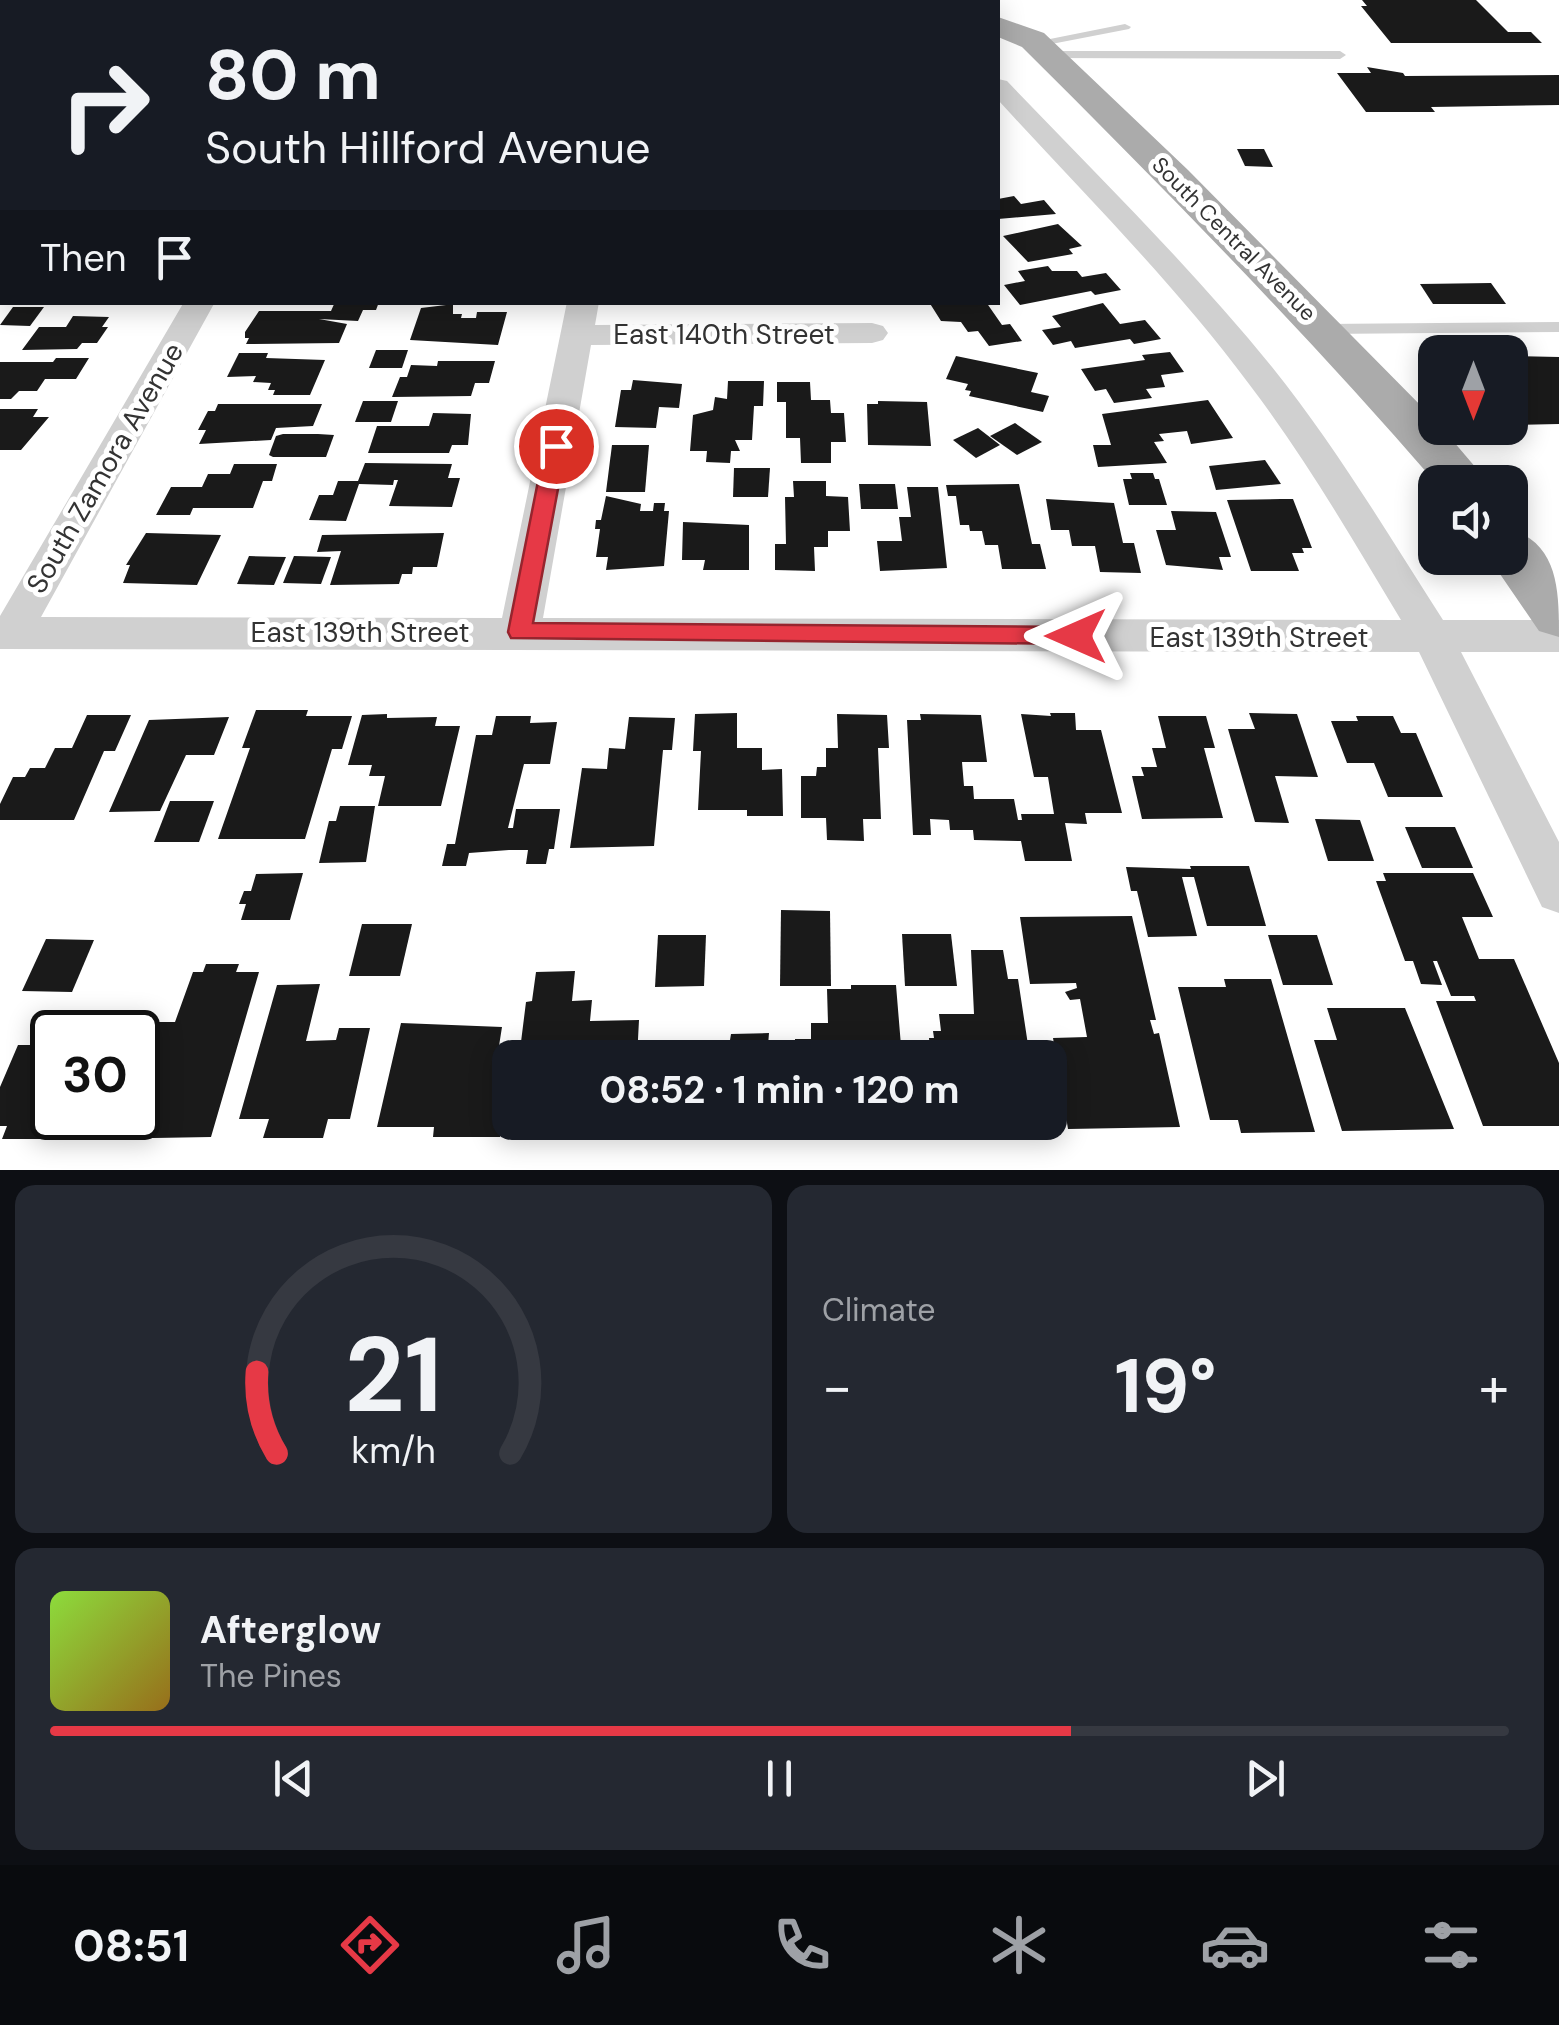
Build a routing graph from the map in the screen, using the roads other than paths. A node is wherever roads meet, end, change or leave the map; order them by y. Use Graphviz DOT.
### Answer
graph roads {
  1 [pos="1012,0"];
  2 [pos="1125,27"];
  3 [pos="1029,41"];
  4 [pos="1340,56"];
  5 [pos="1000,88"];
  6 [pos="198,305"];
  7 [pos="580,319"];
  8 [pos="1559,327"];
  9 [pos="1323,328"];
  10 [pos="872,333"];
  11 [pos="1448,465"];
  12 [pos="1528,573"];
  13 [pos="1559,616"];
  14 [pos="520,632"];
  15 [pos="5,633"];
  16 [pos="1559,636"];
  17 [pos="1433,638"];
  18 [pos="1559,891"];
  1 -- 3 [label="main road, South Central Avenue"];
  2 -- 3 [label="lane"];
  3 -- 4 [label="lane"];
  3 -- 9 [label="main road, South Central Avenue"];
  5 -- 17 [label="street"];
  6 -- 15 [label="street, South Zamora Avenue"];
  7 -- 10 [label="street, East 140th Street"];
  7 -- 14 [label="street"];
  8 -- 9 [label="lane"];
  9 -- 11 [label="main road, South Central Avenue"];
  12 -- 13 [label="main road"];
  14 -- 15 [label="street, East 139th Street"];
  14 -- 17 [label="street, East 139th Street"];
  16 -- 17 [label="street, East 139th Street"];
  17 -- 18 [label="street"];
}
